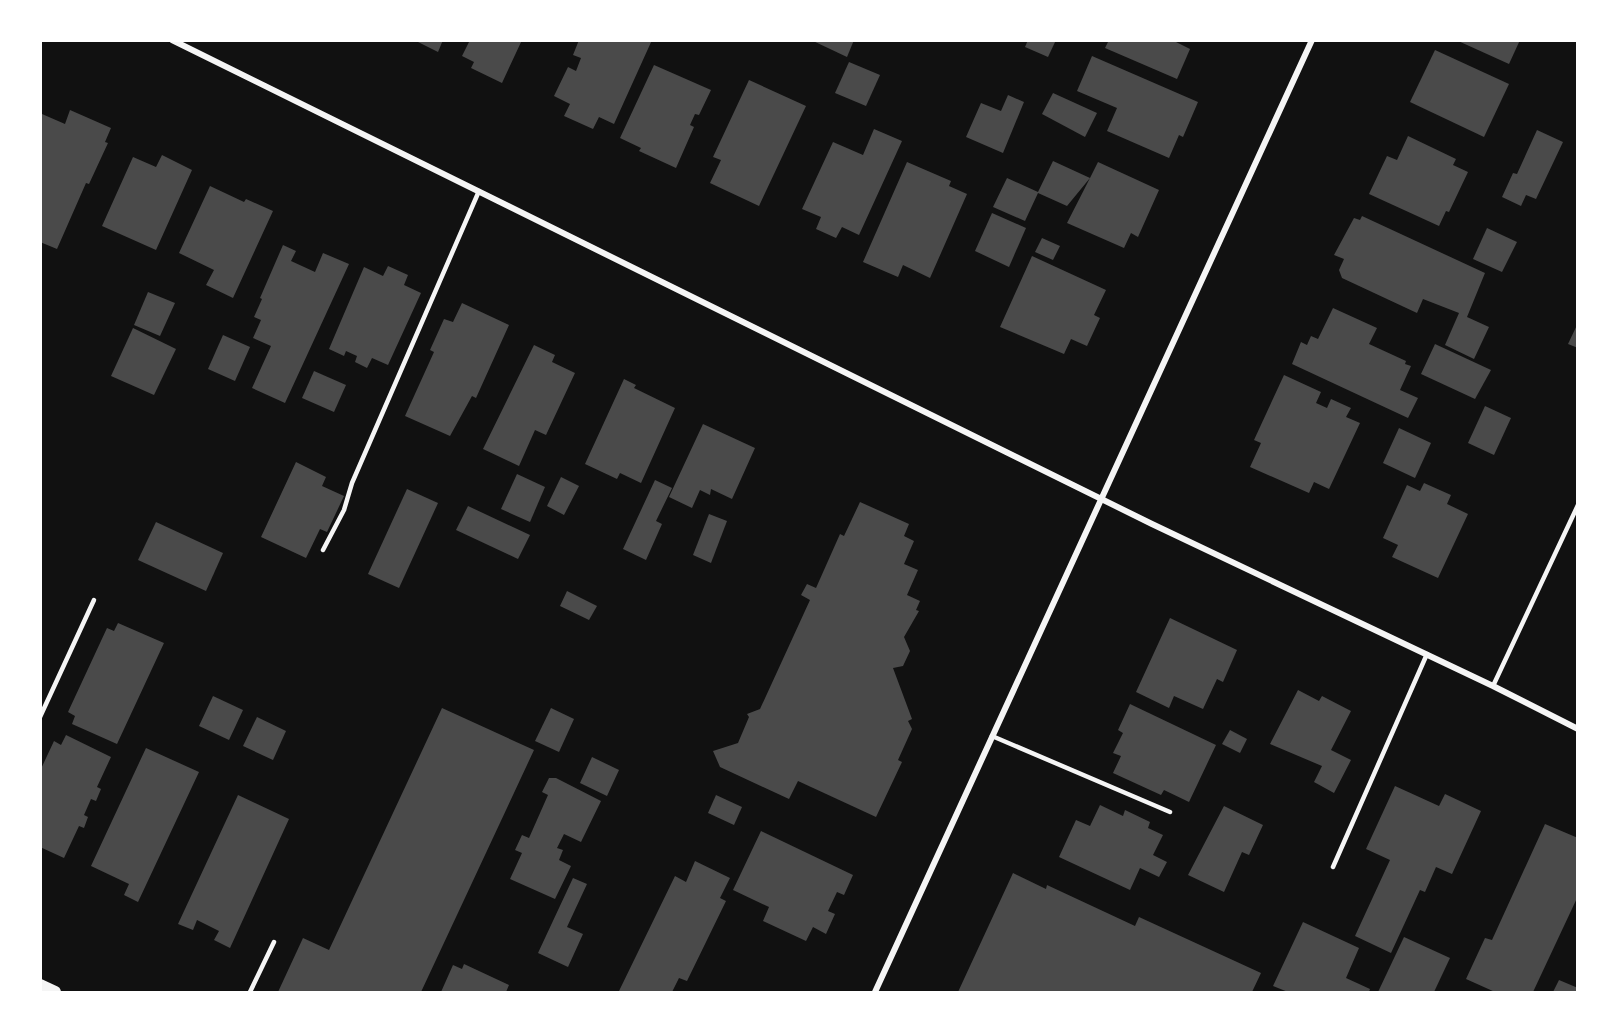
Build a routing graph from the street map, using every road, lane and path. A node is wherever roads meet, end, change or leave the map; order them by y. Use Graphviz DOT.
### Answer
graph roads {
  1 [pos="172,40"];
  2 [pos="1312,40"];
  3 [pos="479,191"];
  4 [pos="1101,498"];
  5 [pos="1578,505"];
  6 [pos="323,550"];
  7 [pos="94,600"];
  8 [pos="1427,654"];
  9 [pos="1493,686"];
  10 [pos="40,717"];
  11 [pos="1578,729"];
  12 [pos="992,735"];
  13 [pos="1170,812"];
  14 [pos="1333,867"];
  15 [pos="274,942"];
  16 [pos="40,985"];
  17 [pos="55,993"];
  18 [pos="250,993"];
  19 [pos="874,993"];
  1 -- 3 [label="street"];
  2 -- 4 [label="street"];
  3 -- 4 [label="street"];
  3 -- 6 [label="lane"];
  4 -- 8 [label="street"];
  4 -- 12 [label="street"];
  5 -- 9 [label="lane"];
  7 -- 10 [label="lane"];
  8 -- 9 [label="street"];
  8 -- 14 [label="lane"];
  9 -- 11 [label="street"];
  12 -- 13 [label="lane"];
  12 -- 19 [label="street"];
  15 -- 18 [label="lane"];
  16 -- 17 [label="main road"];
}
